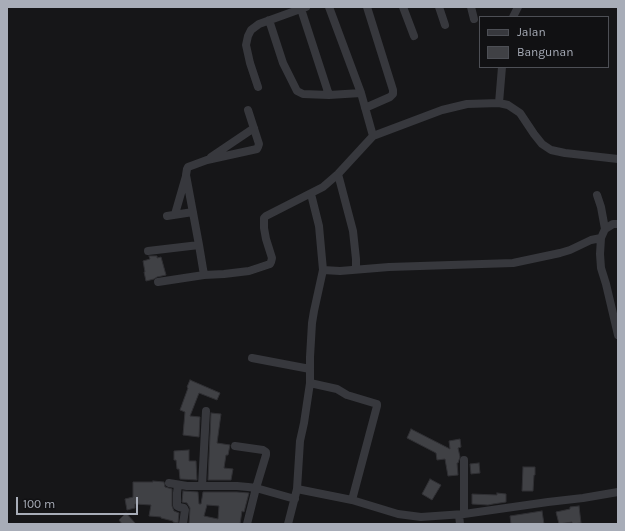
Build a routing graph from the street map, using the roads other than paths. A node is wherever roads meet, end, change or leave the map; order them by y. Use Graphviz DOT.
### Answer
graph roads {
  1 [pos="329,7"];
  2 [pos="367,7"];
  3 [pos="403,7"];
  4 [pos="439,7"];
  5 [pos="471,7"];
  6 [pos="518,7"];
  7 [pos="304,8"];
  8 [pos="514,16"];
  9 [pos="474,19"];
  10 [pos="269,20"];
  11 [pos="445,26"];
  12 [pos="414,36"];
  13 [pos="502,68"];
  14 [pos="258,87"];
  15 [pos="361,93"];
  16 [pos="329,95"];
  17 [pos="499,103"];
  18 [pos="365,108"];
  19 [pos="248,110"];
  20 [pos="254,128"];
  21 [pos="373,136"];
  22 [pos="618,159"];
  23 [pos="207,160"];
  24 [pos="338,174"];
  25 [pos="186,175"];
  26 [pos="311,194"];
  27 [pos="597,195"];
  28 [pos="193,212"];
  29 [pos="618,224"];
  30 [pos="605,229"];
  31 [pos="601,238"];
  32 [pos="199,245"];
  33 [pos="148,251"];
  34 [pos="323,270"];
  35 [pos="356,270"];
  36 [pos="204,275"];
  37 [pos="158,282"];
  38 [pos="618,335"];
  39 [pos="252,358"];
  40 [pos="310,369"];
  41 [pos="310,383"];
  42 [pos="206,411"];
  43 [pos="235,446"];
  44 [pos="464,460"];
  45 [pos="169,484"];
  46 [pos="178,485"];
  47 [pos="202,486"];
  48 [pos="256,488"];
  49 [pos="297,489"];
  50 [pos="618,492"];
  51 [pos="295,499"];
  52 [pos="352,500"];
  53 [pos="462,514"];
  54 [pos="183,524"];
  55 [pos="247,524"];
  56 [pos="288,524"];
  57 [pos="460,524"];
  1 -- 15 [label="street"];
  2 -- 18 [label="street"];
  3 -- 12 [label="street"];
  4 -- 11 [label="street"];
  5 -- 9 [label="street"];
  6 -- 8 [label="street"];
  7 -- 10 [label="street"];
  7 -- 16 [label="street"];
  10 -- 14 [label="street"];
  10 -- 16 [label="street"];
  13 -- 17 [label="street"];
  15 -- 16 [label="street"];
  15 -- 18 [label="street"];
  17 -- 21 [label="street"];
  17 -- 22 [label="street"];
  18 -- 21 [label="street"];
  19 -- 20 [label="street"];
  20 -- 23 [label="street"];
  20 -- 23 [label="street"];
  21 -- 24 [label="street"];
  23 -- 25 [label="street"];
  24 -- 26 [label="street"];
  24 -- 35 [label="street"];
  25 -- 28 [label="street"];
  25 -- 28 [label="street"];
  26 -- 34 [label="street"];
  26 -- 36 [label="street"];
  27 -- 30 [label="street"];
  28 -- 32 [label="street"];
  29 -- 30 [label="street"];
  30 -- 31 [label="street"];
  31 -- 35 [label="street"];
  31 -- 38 [label="street"];
  32 -- 33 [label="street"];
  32 -- 36 [label="street"];
  34 -- 35 [label="street"];
  34 -- 40 [label="street"];
  36 -- 37 [label="street"];
  39 -- 40 [label="street"];
  40 -- 41 [label="street"];
  41 -- 49 [label="street"];
  41 -- 52 [label="street"];
  42 -- 47 [label="street"];
  43 -- 48 [label="street"];
  44 -- 53 [label="street"];
  45 -- 46 [label="street"];
  46 -- 47 [label="street"];
  46 -- 54 [label="street"];
  47 -- 48 [label="street"];
  48 -- 51 [label="street"];
  48 -- 55 [label="street"];
  49 -- 51 [label="street"];
  49 -- 52 [label="street"];
  50 -- 53 [label="street"];
  51 -- 56 [label="street"];
  52 -- 53 [label="street"];
  53 -- 57 [label="street"];
}
